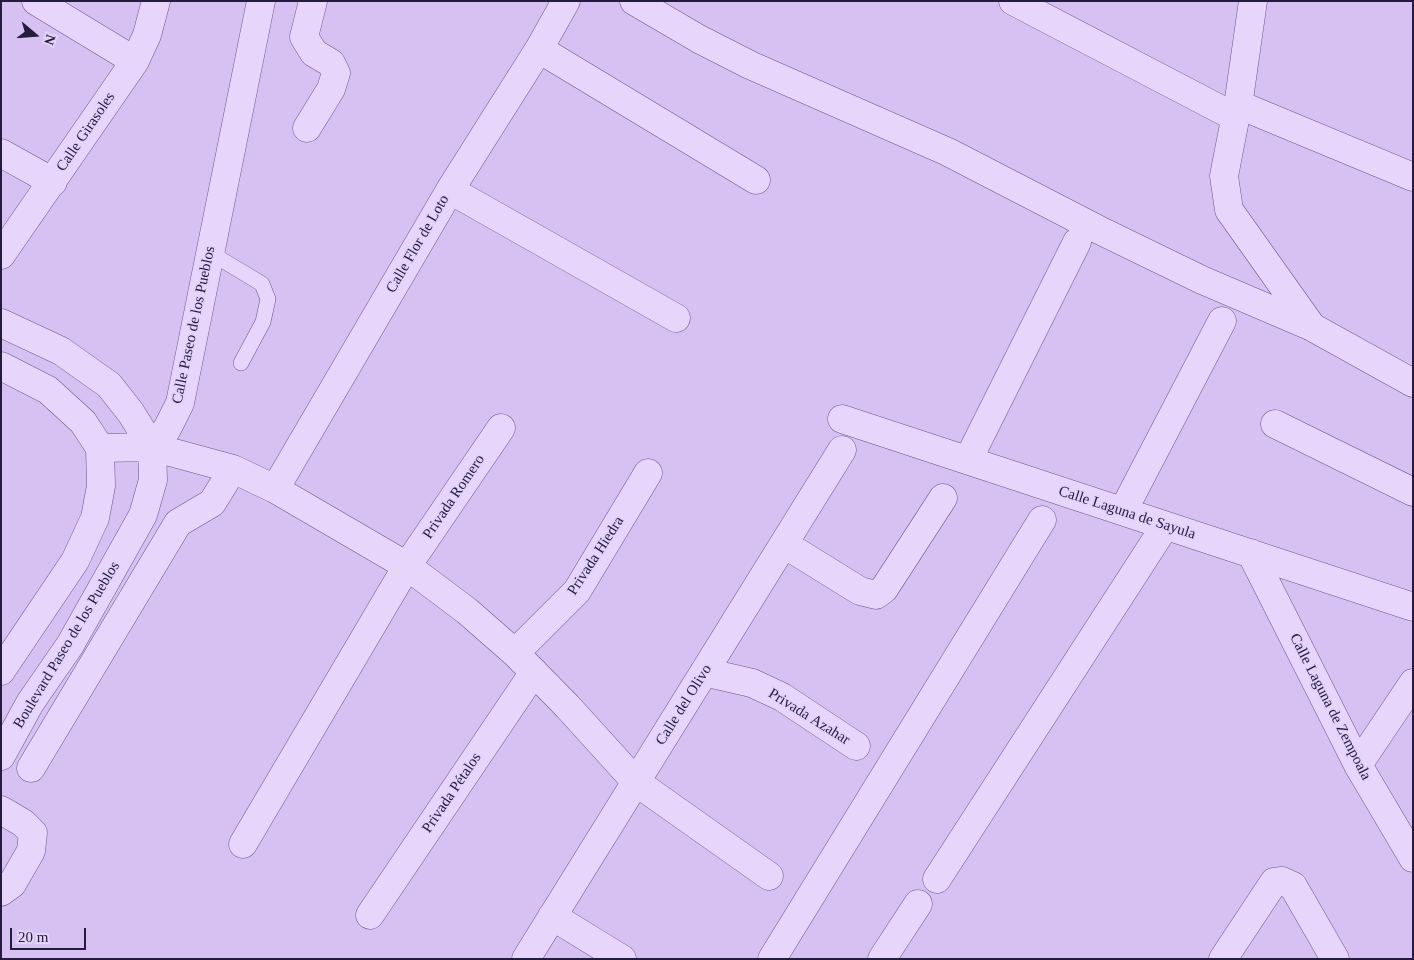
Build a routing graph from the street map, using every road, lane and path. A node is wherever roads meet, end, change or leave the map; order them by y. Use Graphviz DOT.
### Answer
graph roads {
  1 [pos="36,1"];
  2 [pos="156,1"];
  3 [pos="261,1"];
  4 [pos="314,1"];
  5 [pos="566,1"];
  6 [pos="634,1"];
  7 [pos="1013,1"];
  8 [pos="1254,1"];
  9 [pos="539,49"];
  10 [pos="135,61"];
  11 [pos="1236,111"];
  12 [pos="307,128"];
  13 [pos="1,153"];
  14 [pos="1413,177"];
  15 [pos="756,180"];
  16 [pos="53,182"];
  17 [pos="450,190"];
  18 [pos="1077,242"];
  19 [pos="209,252"];
  20 [pos="1,255"];
  21 [pos="676,318"];
  22 [pos="1222,322"];
  23 [pos="1,323"];
  24 [pos="1312,327"];
  25 [pos="240,363"];
  26 [pos="1,366"];
  27 [pos="1413,383"];
  28 [pos="842,419"];
  29 [pos="1275,424"];
  30 [pos="501,428"];
  31 [pos="152,447"];
  32 [pos="100,448"];
  33 [pos="842,450"];
  34 [pos="968,460"];
  35 [pos="232,469"];
  36 [pos="648,473"];
  37 [pos="275,489"];
  38 [pos="1413,492"];
  39 [pos="943,498"];
  40 [pos="1123,511"];
  41 [pos="1042,520"];
  42 [pos="1165,526"];
  43 [pos="784,544"];
  44 [pos="1252,554"];
  45 [pos="407,566"];
  46 [pos="1413,606"];
  47 [pos="515,652"];
  48 [pos="1,671"];
  49 [pos="534,672"];
  50 [pos="704,672"];
  51 [pos="1413,683"];
  52 [pos="856,746"];
  53 [pos="1,756"];
  54 [pos="1358,765"];
  55 [pos="31,768"];
  56 [pos="636,782"];
  57 [pos="1,810"];
  58 [pos="243,844"];
  59 [pos="1413,858"];
  60 [pos="769,876"];
  61 [pos="937,880"];
  62 [pos="1,892"];
  63 [pos="918,904"];
  64 [pos="370,914"];
  65 [pos="552,916"];
  66 [pos="526,959"];
  67 [pos="622,959"];
  68 [pos="772,959"];
  69 [pos="882,959"];
  70 [pos="1223,959"];
  71 [pos="1335,959"];
  1 -- 10 [label="street"];
  2 -- 10 [label="street, Calle Girasoles"];
  3 -- 19 [label="street, Calle Paseo de los Pueblos"];
  4 -- 12 [label="street"];
  5 -- 9 [label="street, Calle Flor de Loto"];
  6 -- 24 [label="street"];
  7 -- 11 [label="street"];
  8 -- 11 [label="street"];
  9 -- 15 [label="street"];
  9 -- 17 [label="street, Calle Flor de Loto"];
  10 -- 16 [label="street, Calle Girasoles"];
  11 -- 14 [label="street"];
  11 -- 24 [label="street"];
  13 -- 16 [label="street"];
  16 -- 20 [label="street, Calle Girasoles"];
  17 -- 21 [label="street"];
  17 -- 37 [label="street, Calle Flor de Loto"];
  18 -- 34 [label="street"];
  19 -- 25 [label="lane"];
  19 -- 31 [label="street, Calle Paseo de los Pueblos"];
  22 -- 40 [label="street"];
  23 -- 31 [label="street"];
  24 -- 27 [label="street"];
  26 -- 32 [label="street"];
  28 -- 34 [label="street, Calle Laguna de Sayula"];
  29 -- 38 [label="street"];
  30 -- 45 [label="street, Privada Romero"];
  31 -- 32 [label="street"];
  31 -- 35 [label="street"];
  31 -- 53 [label="street, Boulevard Paseo de los Pueblos"];
  32 -- 48 [label="street"];
  33 -- 43 [label="street, Calle del Olivo"];
  34 -- 40 [label="street, Calle Laguna de Sayula"];
  35 -- 37 [label="street"];
  35 -- 55 [label="street"];
  36 -- 47 [label="street, Privada Hiedra"];
  37 -- 45 [label="street"];
  39 -- 43 [label="street"];
  40 -- 42 [label="street, Calle Laguna de Sayula"];
  41 -- 68 [label="street"];
  42 -- 44 [label="street, Calle Laguna de Sayula"];
  42 -- 61 [label="street"];
  43 -- 50 [label="street, Calle del Olivo"];
  44 -- 46 [label="street, Calle Laguna de Sayula"];
  44 -- 54 [label="street, Calle Laguna de Zempoala"];
  45 -- 47 [label="street"];
  45 -- 58 [label="street, Privada Romero"];
  47 -- 49 [label="street"];
  49 -- 56 [label="street"];
  49 -- 64 [label="street, Privada Pétalos"];
  50 -- 52 [label="street, Privada Azahar"];
  50 -- 56 [label="street, Calle del Olivo"];
  51 -- 54 [label="street"];
  54 -- 59 [label="street, Calle Laguna de Zempoala"];
  56 -- 60 [label="street"];
  56 -- 65 [label="street, Calle del Olivo"];
  57 -- 62 [label="street"];
  63 -- 69 [label="street"];
  65 -- 66 [label="street, Calle del Olivo"];
  65 -- 67 [label="street"];
  70 -- 71 [label="street"];
}
